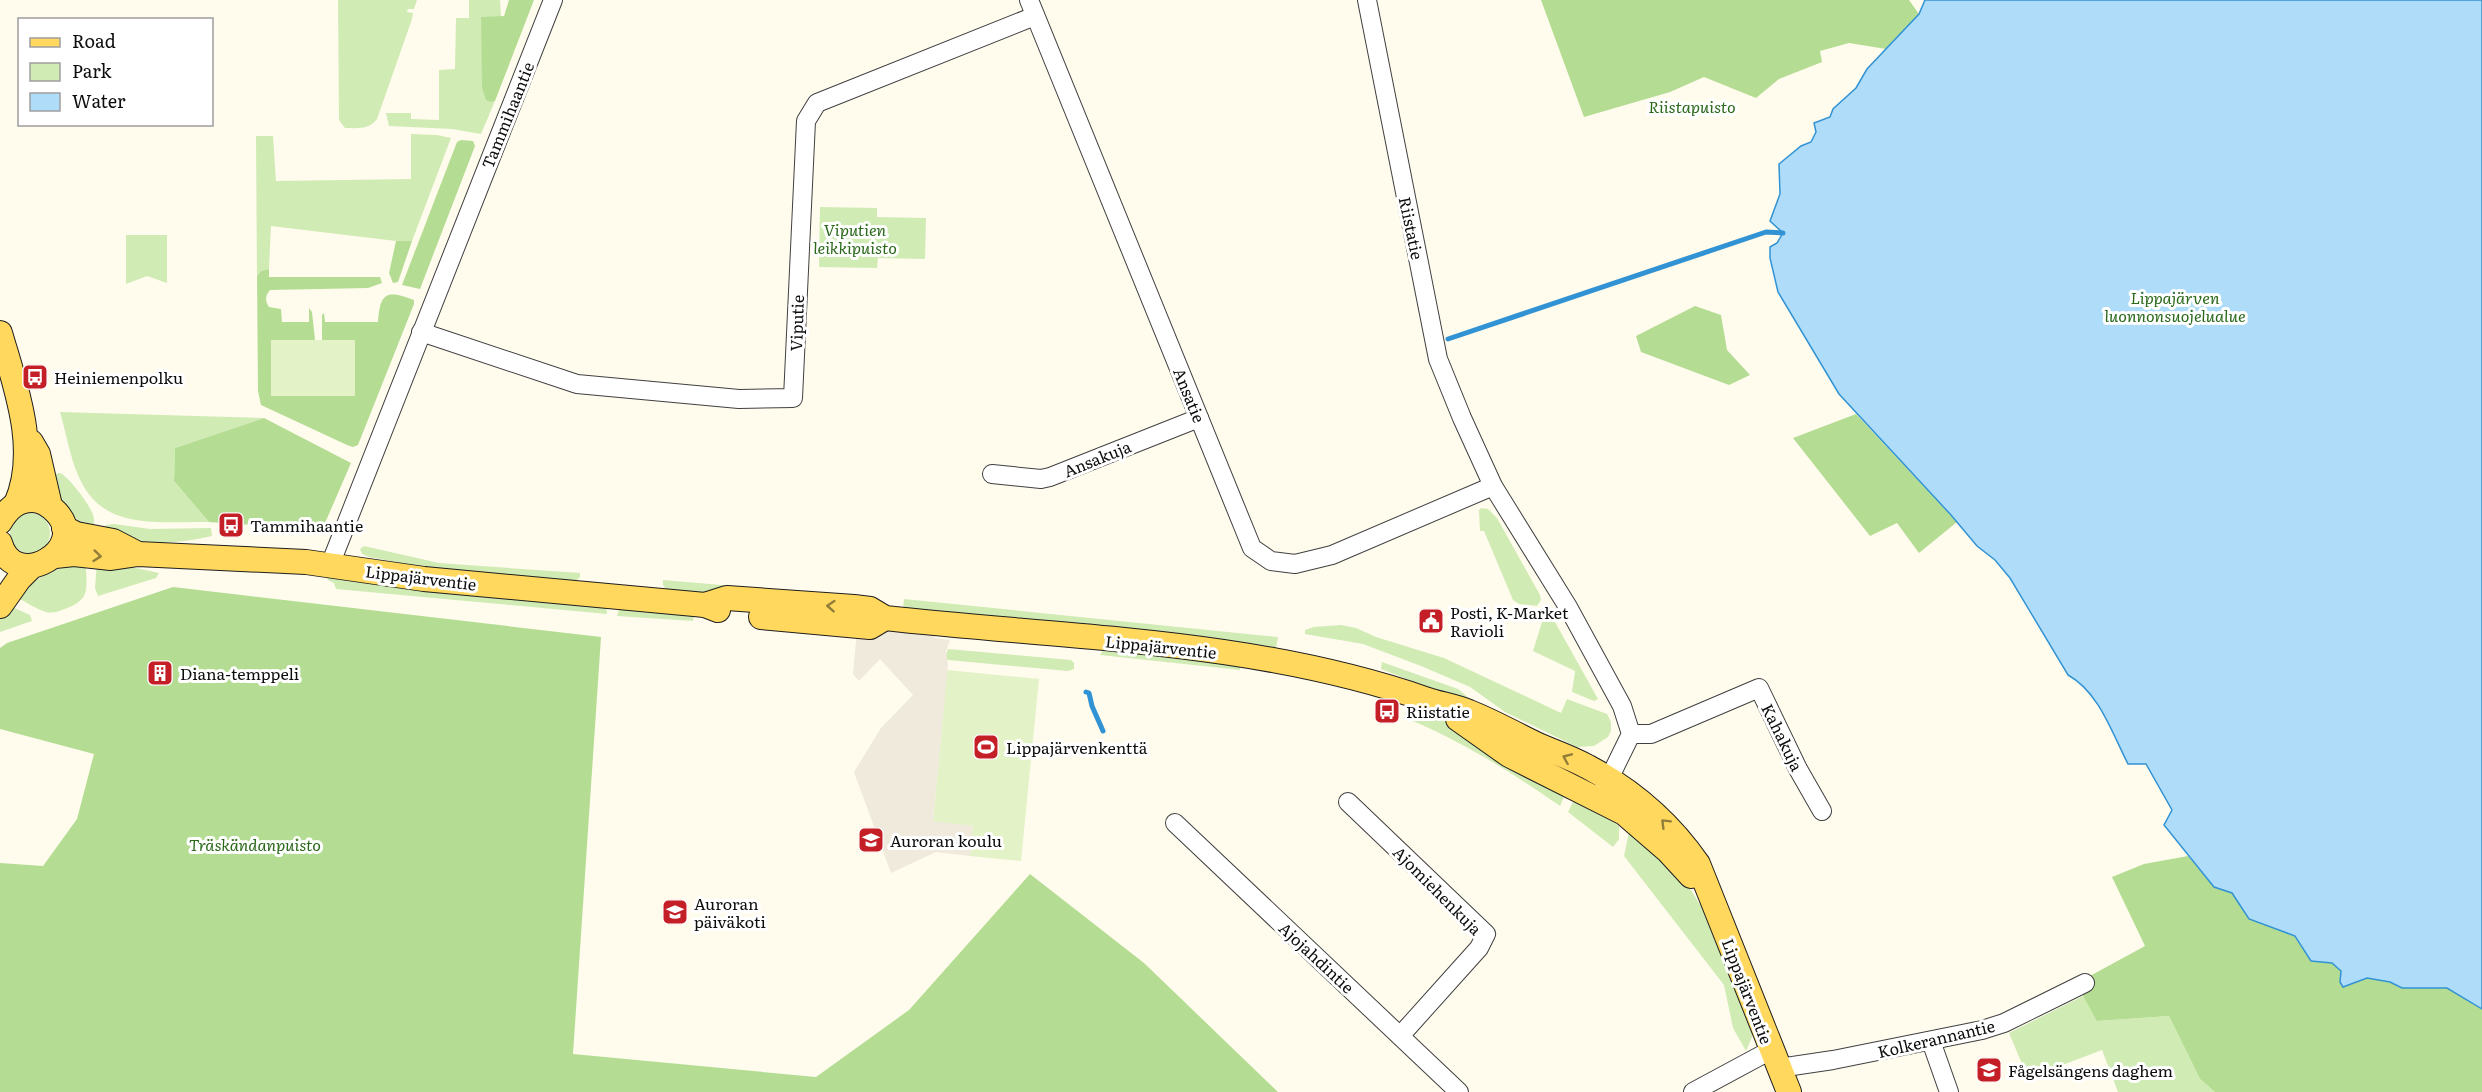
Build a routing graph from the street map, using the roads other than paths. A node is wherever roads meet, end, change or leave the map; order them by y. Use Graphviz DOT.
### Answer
graph roads {
  1 [pos="553,0"];
  2 [pos="1367,0"];
  3 [pos="1032,8"];
  4 [pos="420,332"];
  5 [pos="0,333"];
  6 [pos="1199,418"];
  7 [pos="25,431"];
  8 [pos="992,474"];
  9 [pos="1493,486"];
  10 [pos="16,504"];
  11 [pos="50,506"];
  12 [pos="0,522"];
  13 [pos="64,528"];
  14 [pos="0,554"];
  15 [pos="138,554"];
  16 [pos="55,556"];
  17 [pos="32,566"];
  18 [pos="330,566"];
  19 [pos="0,606"];
  20 [pos="1631,734"];
  21 [pos="1604,789"];
  22 [pos="1348,802"];
  23 [pos="1822,811"];
  24 [pos="1175,823"];
  25 [pos="2085,983"];
  26 [pos="1400,1036"];
  27 [pos="1931,1041"];
  28 [pos="1775,1059"];
  29 [pos="1460,1092"];
  30 [pos="1693,1092"];
  31 [pos="1789,1092"];
  32 [pos="1949,1092"];
  1 -- 4 [label="street, Tammihaantie"];
  2 -- 9 [label="street, Riistatie"];
  3 -- 4 [label="street, Viputie"];
  3 -- 6 [label="street, Ansatie"];
  4 -- 18 [label="street, Tammihaantie"];
  5 -- 7 [label="main road"];
  6 -- 8 [label="street, Ansakuja"];
  6 -- 9 [label="street, Ansatie"];
  7 -- 10 [label="main road"];
  7 -- 11 [label="main road"];
  9 -- 20 [label="street, Riistatie"];
  10 -- 11 [label="main road"];
  10 -- 12 [label="main road"];
  11 -- 13 [label="main road"];
  13 -- 15 [label="main road, Lippajärventie"];
  13 -- 16 [label="main road"];
  14 -- 17 [label="main road"];
  16 -- 15 [label="main road, Lippajärventie, one-way"];
  15 -- 18 [label="main road, Lippajärventie"];
  16 -- 17 [label="main road"];
  17 -- 19 [label="main road"];
  18 -- 21 [label="main road, Lippajärventie"];
  20 -- 21 [label="street"];
  20 -- 23 [label="street, Kahakuja"];
  21 -- 28 [label="main road, Lippajärventie"];
  22 -- 26 [label="street, Ajomiehenkuja"];
  24 -- 26 [label="street, Ajojahdintie"];
  25 -- 27 [label="street, Kolkerannantie"];
  26 -- 29 [label="street, Ajojahdintie"];
  27 -- 28 [label="street, Kolkerannantie"];
  27 -- 32 [label="street"];
  28 -- 30 [label="street, Kolkerannantie"];
  28 -- 31 [label="main road, Lippajärventie"];
}
